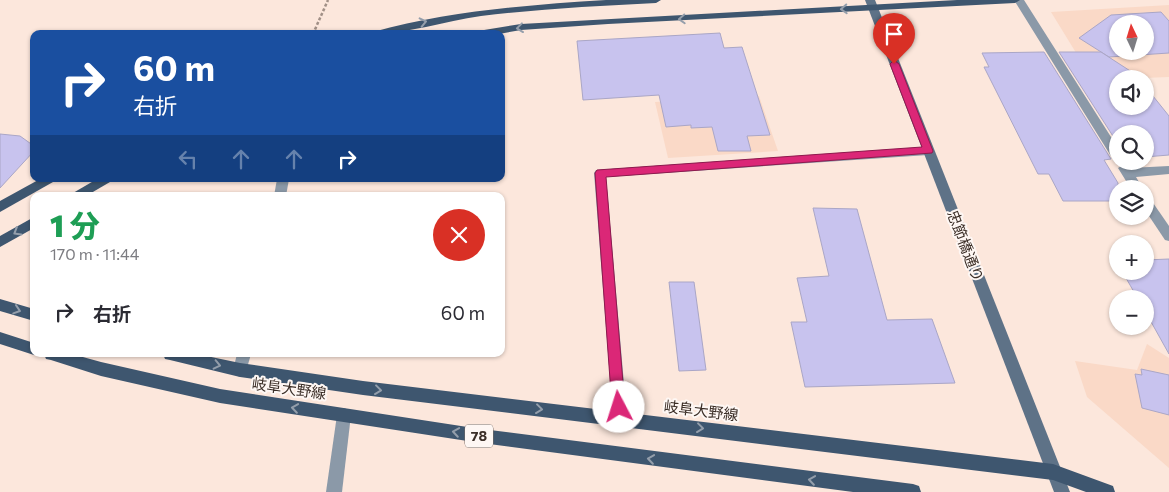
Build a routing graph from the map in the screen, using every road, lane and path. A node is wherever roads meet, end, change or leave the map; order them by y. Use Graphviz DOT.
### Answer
graph roads {
  1 [pos="328,0"];
  2 [pos="656,0"];
  3 [pos="1017,0"];
  4 [pos="871,4"];
  5 [pos="315,30"];
  6 [pos="393,30"];
  7 [pos="503,30"];
  8 [pos="1109,146"];
  9 [pos="928,151"];
  10 [pos="1125,170"];
  11 [pos="1169,170"];
  12 [pos="1127,173"];
  13 [pos="1131,180"];
  14 [pos="44,182"];
  15 [pos="101,182"];
  16 [pos="84,192"];
  17 [pos="0,207"];
  18 [pos="1154,214"];
  19 [pos="30,224"];
  20 [pos="1169,236"];
  21 [pos="0,242"];
  22 [pos="0,304"];
  23 [pos="30,314"];
  24 [pos="0,338"];
  25 [pos="30,348"];
  26 [pos="61,357"];
  27 [pos="183,357"];
  28 [pos="243,357"];
  29 [pos="240,370"];
  30 [pos="344,415"];
  31 [pos="620,418"];
  32 [pos="1053,472"];
  33 [pos="334,492"];
  34 [pos="913,492"];
  35 [pos="1062,492"];
  36 [pos="1107,492"];
  1 -- 5 [label="path"];
  6 -- 2 [label="main road, one-way"];
  3 -- 4 [label="main road"];
  3 -- 8 [label="street"];
  4 -- 7 [label="main road, one-way"];
  4 -- 9 [label="street, 忠節橋通り"];
  9 -- 31 [label="street"];
  9 -- 32 [label="street, 忠節橋通り"];
  10 -- 12 [label="street"];
  11 -- 12 [label="street"];
  12 -- 13 [label="street"];
  14 -- 17 [label="main road"];
  15 -- 16 [label="main road"];
  18 -- 20 [label="street"];
  19 -- 21 [label="main road, one-way"];
  22 -- 23 [label="main road, one-way"];
  24 -- 25 [label="main road"];
  30 -- 26 [label="main road, 岐阜大野線 / 78, one-way"];
  27 -- 29 [label="main road, 岐阜大野線 / 78, one-way"];
  28 -- 29 [label="street"];
  29 -- 31 [label="main road, 岐阜大野線 / 78, one-way"];
  30 -- 33 [label="street"];
  34 -- 30 [label="main road, 岐阜大野線 / 78, one-way"];
  31 -- 32 [label="main road, 岐阜大野線 / 78, one-way"];
  32 -- 35 [label="street, 忠節橋通り"];
  32 -- 36 [label="main road, 岐阜大野線 / 78"];
}
